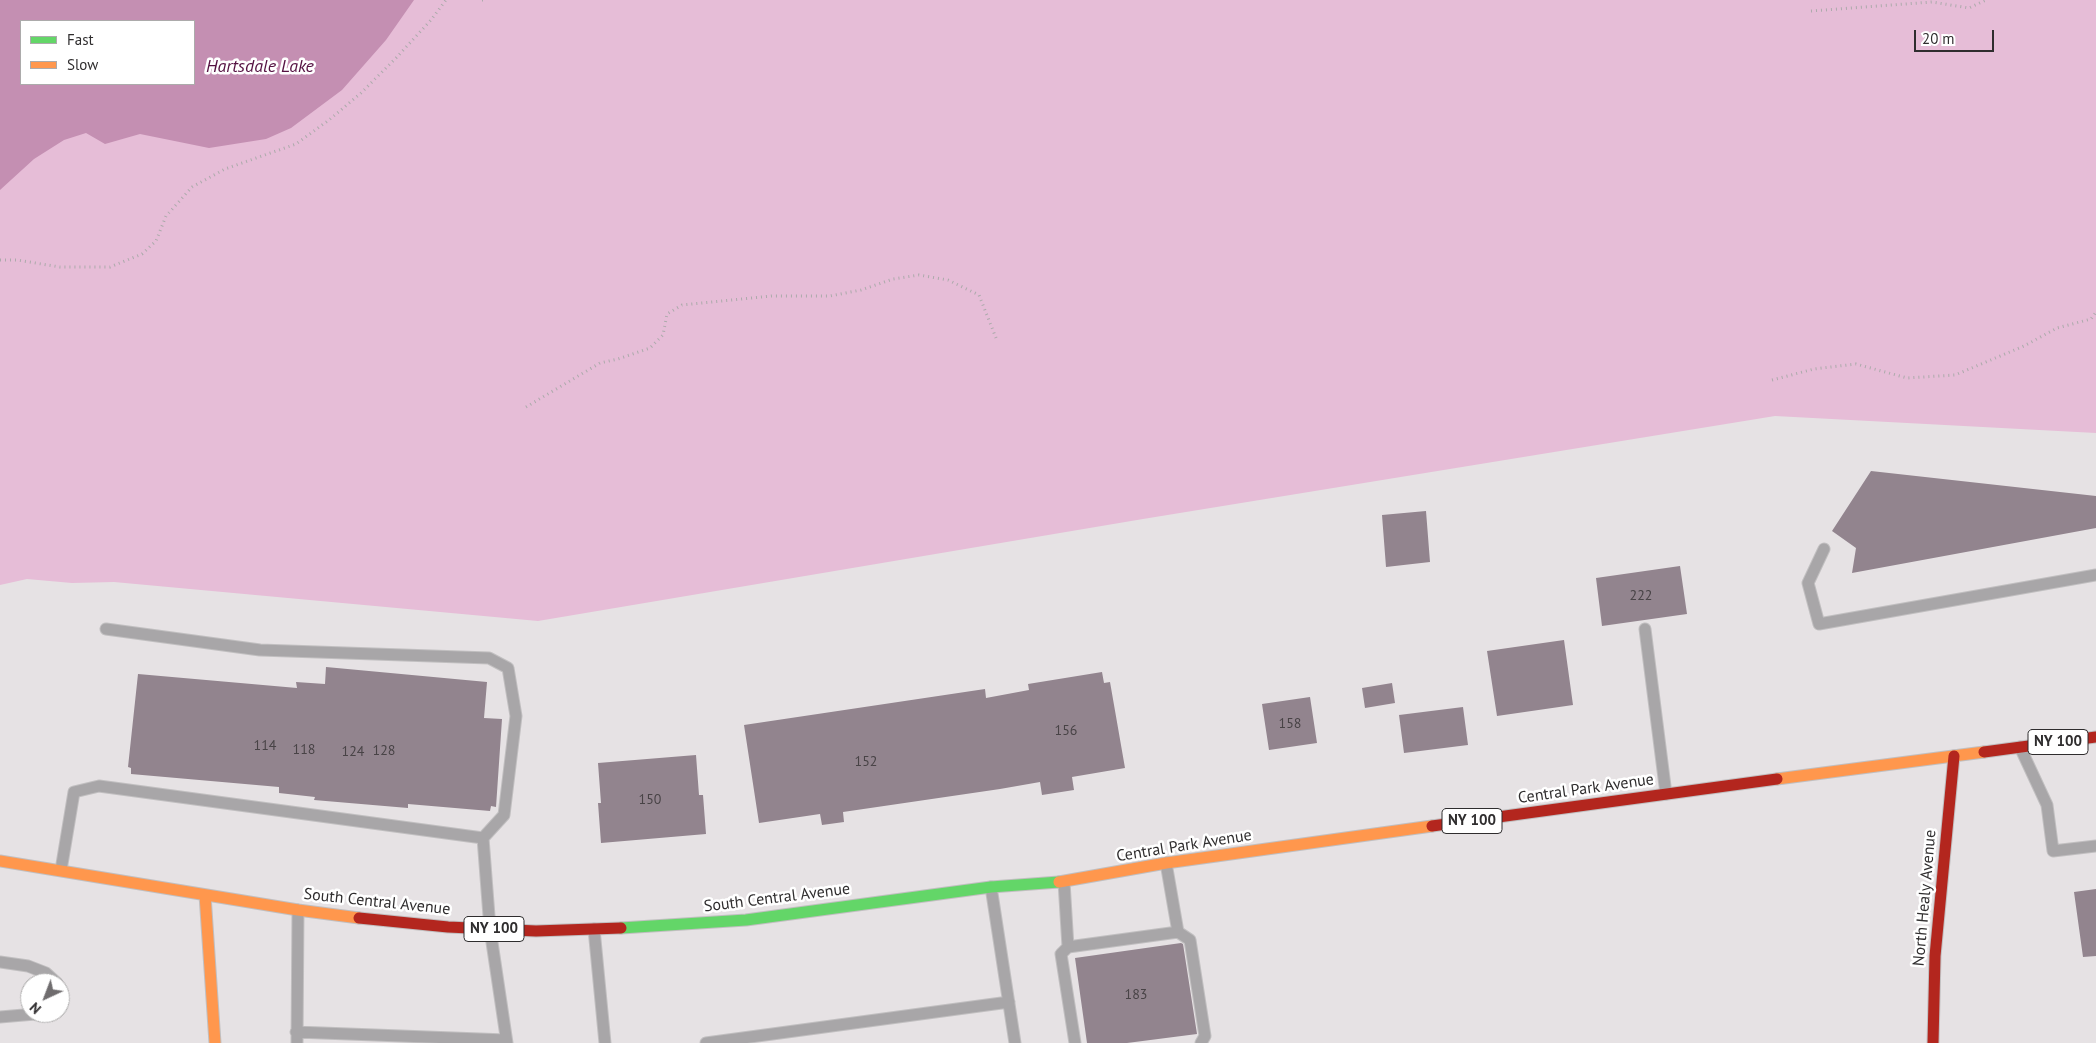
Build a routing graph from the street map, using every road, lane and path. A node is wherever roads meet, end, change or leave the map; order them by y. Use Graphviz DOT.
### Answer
graph roads {
  1 [pos="446,0"];
  2 [pos="1986,0"];
  3 [pos="1811,11"];
  4 [pos="0,260"];
  5 [pos="2096,312"];
  6 [pos="996,338"];
  7 [pos="1772,380"];
  8 [pos="526,407"];
  9 [pos="1824,549"];
  10 [pos="2096,575"];
  11 [pos="1645,629"];
  12 [pos="106,630"];
  13 [pos="2096,737"];
  14 [pos="2020,748"];
  15 [pos="1954,756"];
  16 [pos="1666,794"];
  17 [pos="484,838"];
  18 [pos="2096,846"];
  19 [pos="0,861"];
  20 [pos="1166,863"];
  21 [pos="61,870"];
  22 [pos="1064,882"];
  23 [pos="991,887"];
  24 [pos="205,895"];
  25 [pos="298,910"];
  26 [pos="490,929"];
  27 [pos="594,929"];
  28 [pos="1178,932"];
  29 [pos="1068,947"];
  30 [pos="0,962"];
  31 [pos="46,973"];
  32 [pos="1009,1002"];
  33 [pos="20,1015"];
  34 [pos="0,1017"];
  35 [pos="297,1038"];
  36 [pos="506,1041"];
  37 [pos="215,1043"];
  38 [pos="605,1043"];
  39 [pos="706,1043"];
  40 [pos="1015,1043"];
  41 [pos="1075,1043"];
  42 [pos="1201,1043"];
  43 [pos="1933,1043"];
  1 -- 4 [label="path"];
  2 -- 3 [label="path"];
  5 -- 7 [label="path"];
  6 -- 8 [label="path"];
  9 -- 10 [label="lane"];
  11 -- 16 [label="lane"];
  12 -- 17 [label="lane"];
  13 -- 14 [label="main road, Central Park Avenue / NY 100"];
  14 -- 15 [label="main road, Central Park Avenue / NY 100"];
  14 -- 18 [label="lane"];
  15 -- 16 [label="main road, Central Park Avenue / NY 100"];
  15 -- 43 [label="main road, North Healy Avenue"];
  16 -- 20 [label="main road, Central Park Avenue / NY 100"];
  17 -- 21 [label="lane"];
  17 -- 26 [label="lane"];
  19 -- 21 [label="main road, South Central Avenue / NY 100"];
  20 -- 22 [label="main road, Central Park Avenue / NY 100"];
  20 -- 28 [label="lane"];
  21 -- 24 [label="main road, South Central Avenue / NY 100"];
  22 -- 23 [label="main road, Central Park Avenue / NY 100"];
  22 -- 29 [label="lane"];
  23 -- 27 [label="main road, South Central Avenue / NY 100"];
  23 -- 32 [label="lane"];
  24 -- 25 [label="main road, South Central Avenue / NY 100"];
  24 -- 37 [label="main road"];
  25 -- 26 [label="main road, South Central Avenue / NY 100"];
  25 -- 35 [label="lane"];
  26 -- 27 [label="main road, South Central Avenue / NY 100"];
  26 -- 36 [label="lane"];
  27 -- 38 [label="lane"];
  28 -- 29 [label="lane"];
  28 -- 42 [label="lane"];
  29 -- 41 [label="lane"];
  30 -- 31 [label="lane"];
  32 -- 39 [label="lane"];
  32 -- 40 [label="lane"];
  33 -- 34 [label="lane"];
  35 -- 36 [label="lane"];
}
